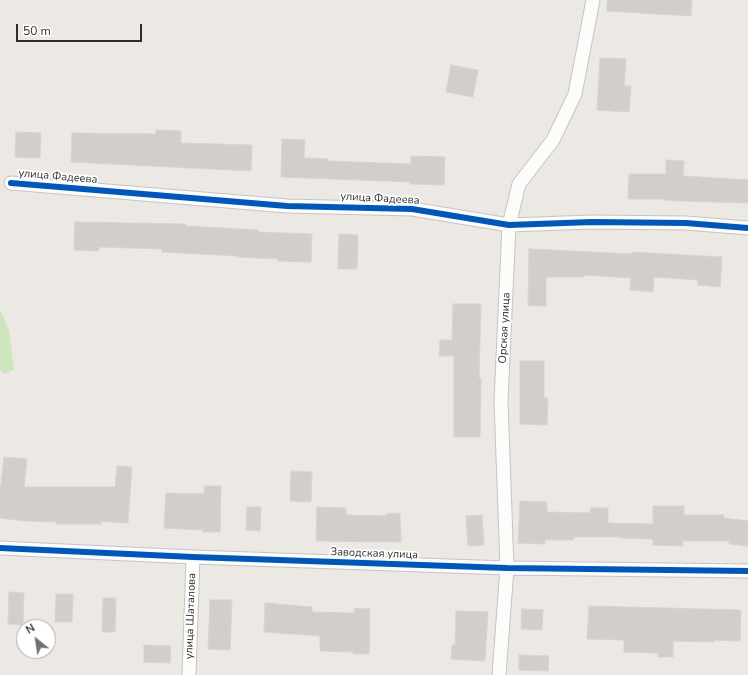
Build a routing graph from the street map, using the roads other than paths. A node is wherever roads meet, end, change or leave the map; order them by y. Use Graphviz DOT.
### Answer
graph roads {
  1 [pos="593,0"];
  2 [pos="11,183"];
  3 [pos="509,225"];
  4 [pos="748,228"];
  5 [pos="0,548"];
  6 [pos="193,557"];
  7 [pos="506,568"];
  8 [pos="748,571"];
  9 [pos="188,675"];
  10 [pos="499,675"];
  1 -- 3 [label="street, Орская улица"];
  2 -- 3 [label="street, улица Фадеева"];
  3 -- 4 [label="street, улица Фадеева"];
  3 -- 7 [label="street, Орская улица"];
  5 -- 6 [label="street, Заводская улица"];
  6 -- 7 [label="street, Заводская улица"];
  6 -- 9 [label="street, улица Шаталова"];
  7 -- 8 [label="street, Заводская улица"];
  7 -- 10 [label="street, Орская улица"];
}
